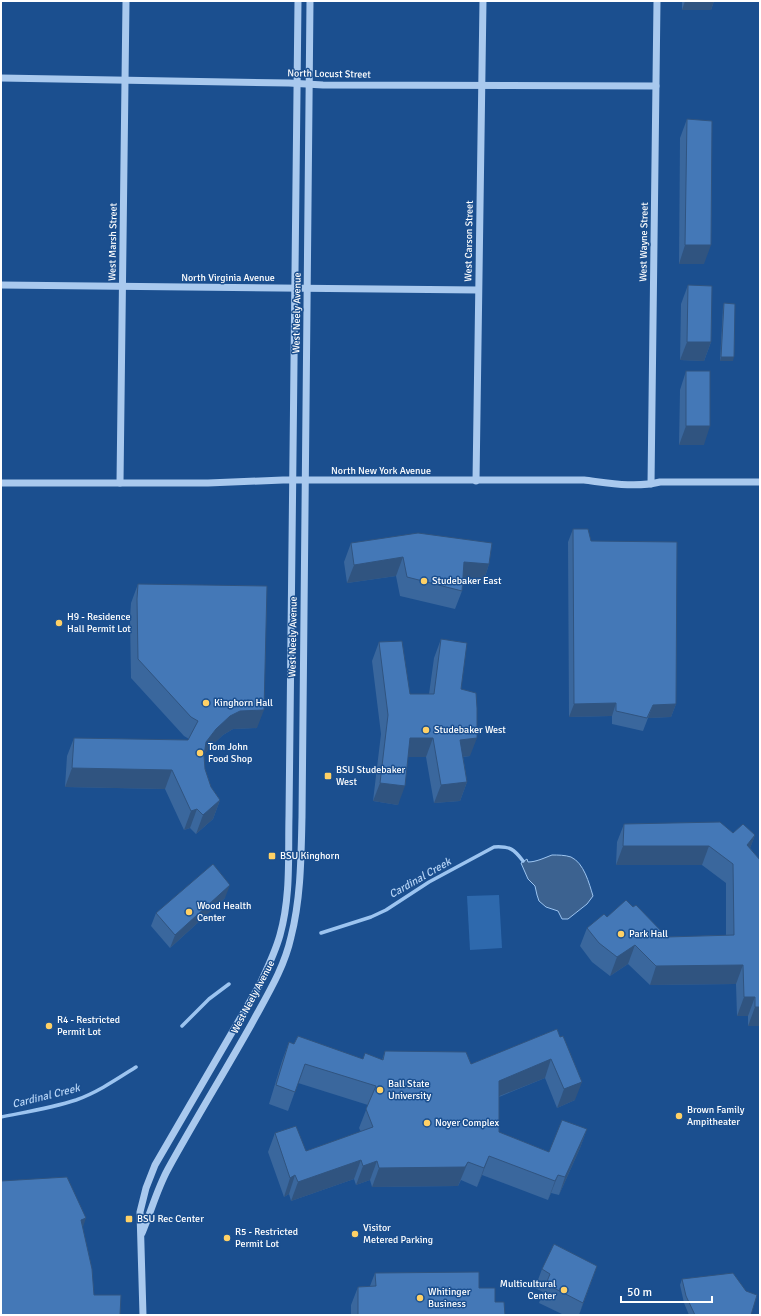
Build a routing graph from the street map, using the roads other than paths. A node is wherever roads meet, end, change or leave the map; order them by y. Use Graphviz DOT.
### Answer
graph roads {
  1 [pos="126,1"];
  2 [pos="298,1"];
  3 [pos="310,1"];
  4 [pos="483,1"];
  5 [pos="657,1"];
  6 [pos="1,78"];
  7 [pos="125,80"];
  8 [pos="297,84"];
  9 [pos="309,85"];
  10 [pos="482,85"];
  11 [pos="656,86"];
  12 [pos="1,285"];
  13 [pos="122,287"];
  14 [pos="295,288"];
  15 [pos="307,289"];
  16 [pos="478,290"];
  17 [pos="293,480"];
  18 [pos="305,481"];
  19 [pos="476,481"];
  20 [pos="1,482"];
  21 [pos="120,482"];
  22 [pos="760,482"];
  23 [pos="652,484"];
  24 [pos="142,1235"];
  25 [pos="143,1315"];
  1 -- 7 [label="street, West Marsh Street"];
  2 -- 8 [label="street, West Neely Avenue"];
  3 -- 9 [label="street, West Neely Avenue"];
  4 -- 10 [label="street, West Carson Street"];
  5 -- 11 [label="street, West Wayne Street"];
  6 -- 7 [label="street, North Locust Street"];
  7 -- 8 [label="street, North Locust Street"];
  7 -- 13 [label="street, West Marsh Street"];
  8 -- 9 [label="street, North Locust Street"];
  8 -- 14 [label="street, West Neely Avenue"];
  9 -- 10 [label="street, North Locust Street"];
  9 -- 15 [label="street, West Neely Avenue"];
  10 -- 11 [label="street, North Locust Street"];
  10 -- 16 [label="street, West Carson Street"];
  11 -- 23 [label="street, West Wayne Street"];
  12 -- 13 [label="street, North Virginia Avenue"];
  13 -- 14 [label="street, North Virginia Avenue"];
  13 -- 21 [label="street, West Marsh Street"];
  14 -- 15 [label="street, North Virginia Avenue"];
  14 -- 17 [label="street, West Neely Avenue"];
  15 -- 16 [label="street, North Virginia Avenue"];
  15 -- 18 [label="street, West Neely Avenue"];
  16 -- 19 [label="street, West Carson Street"];
  17 -- 18 [label="street, North New York Avenue"];
  17 -- 21 [label="street, North New York Avenue"];
  17 -- 24 [label="street, West Neely Avenue"];
  18 -- 19 [label="street, North New York Avenue"];
  18 -- 24 [label="street, West Neely Avenue"];
  19 -- 23 [label="street, North New York Avenue"];
  20 -- 21 [label="street, North New York Avenue"];
  22 -- 23 [label="street, North New York Avenue"];
  24 -- 25 [label="street, West Neely Avenue"];
}
